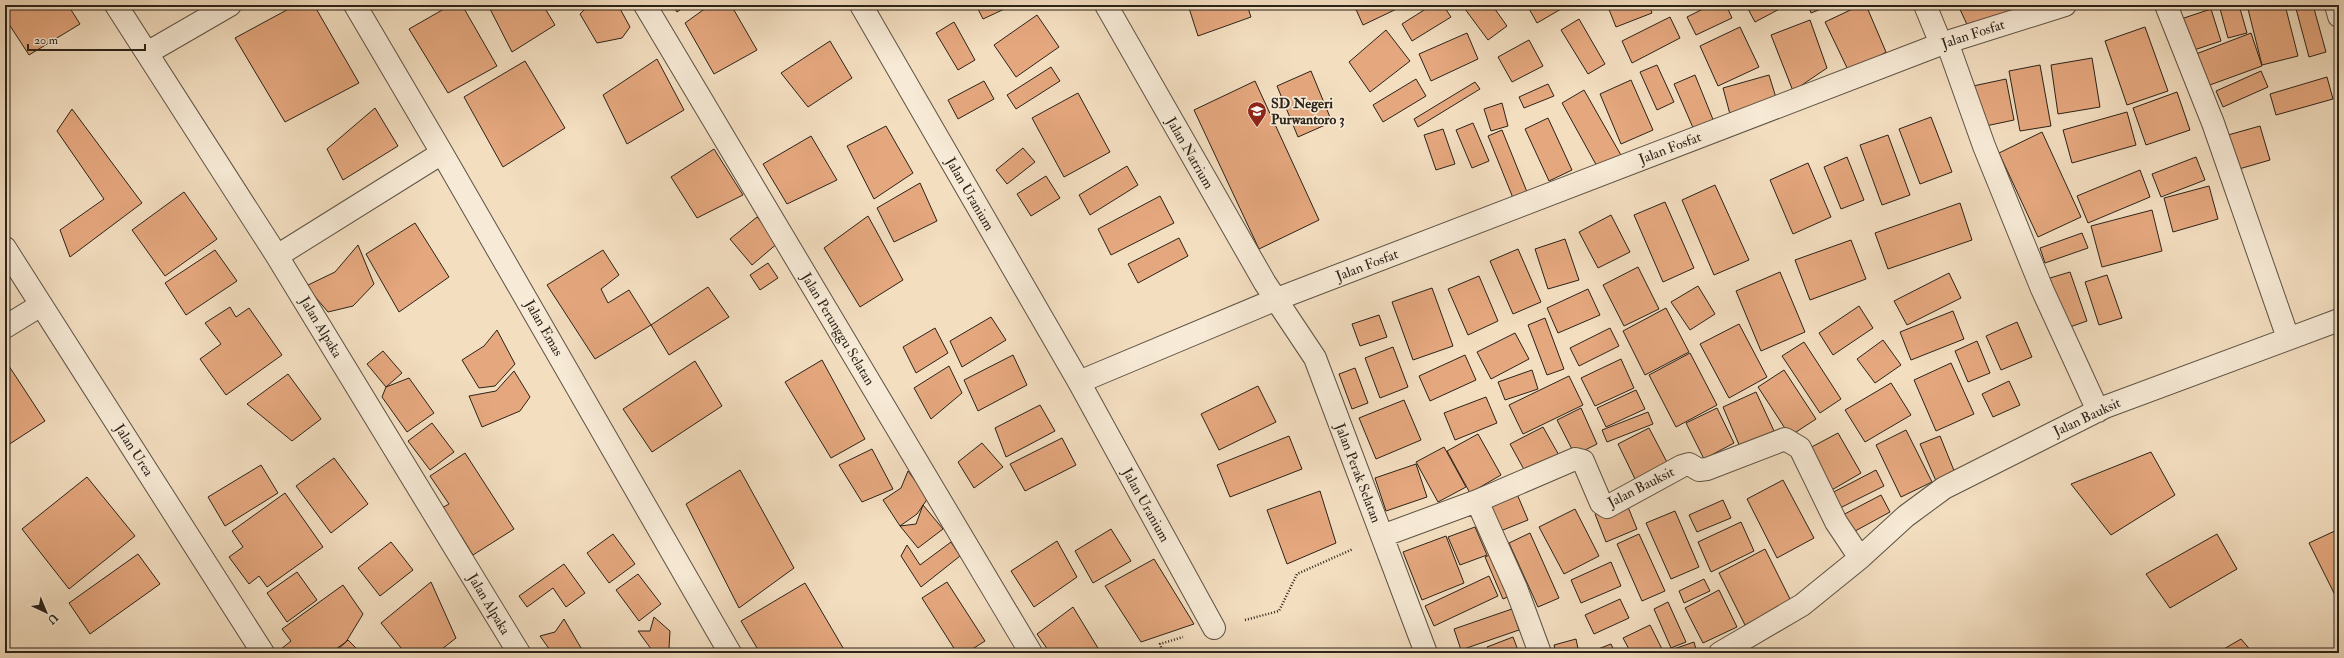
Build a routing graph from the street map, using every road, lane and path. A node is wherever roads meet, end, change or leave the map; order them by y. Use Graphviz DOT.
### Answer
graph roads {
  1 [pos="116,5"];
  2 [pos="230,5"];
  3 [pos="355,5"];
  4 [pos="645,5"];
  5 [pos="861,5"];
  6 [pos="1106,5"];
  7 [pos="1925,5"];
  8 [pos="2065,5"];
  9 [pos="2166,5"];
  10 [pos="2336,5"];
  11 [pos="2339,16"];
  12 [pos="1944,43"];
  13 [pos="147,53"];
  14 [pos="442,153"];
  15 [pos="5,248"];
  16 [pos="277,256"];
  17 [pos="1277,299"];
  18 [pos="41,305"];
  19 [pos="2339,320"];
  20 [pos="5,327"];
  21 [pos="2288,338"];
  22 [pos="1079,382"];
  23 [pos="2098,411"];
  24 [pos="1477,501"];
  25 [pos="1382,536"];
  26 [pos="1860,558"];
  27 [pos="1214,628"];
  28 [pos="263,653"];
  29 [pos="519,653"];
  30 [pos="730,653"];
  31 [pos="1031,653"];
  32 [pos="1426,653"];
  33 [pos="1540,653"];
  34 [pos="1720,653"];
  1 -- 13 [label="street, Jalan Alpaka"];
  2 -- 13 [label="street"];
  3 -- 14 [label="street, Jalan Emas"];
  4 -- 31 [label="street, Jalan Perunggu Selatan"];
  5 -- 22 [label="street, Jalan Uranium"];
  6 -- 17 [label="street, Jalan Natrium"];
  7 -- 12 [label="street"];
  8 -- 12 [label="street, Jalan Fosfat"];
  9 -- 21 [label="street"];
  10 -- 11 [label="street"];
  12 -- 17 [label="street, Jalan Fosfat"];
  12 -- 23 [label="street"];
  13 -- 16 [label="street, Jalan Alpaka"];
  14 -- 16 [label="street"];
  14 -- 30 [label="street, Jalan Emas"];
  15 -- 18 [label="street, Jalan Urea"];
  16 -- 29 [label="street, Jalan Alpaka"];
  17 -- 22 [label="street"];
  17 -- 25 [label="street, Jalan Perak Selatan"];
  18 -- 20 [label="street"];
  18 -- 28 [label="street, Jalan Urea"];
  19 -- 21 [label="street, Jalan Bauksit"];
  21 -- 23 [label="street, Jalan Bauksit"];
  22 -- 27 [label="street, Jalan Uranium"];
  23 -- 26 [label="street, Jalan Bauksit"];
  24 -- 25 [label="street"];
  24 -- 26 [label="street, Jalan Bauksit"];
  24 -- 33 [label="street"];
  25 -- 27 [label="path"];
  25 -- 32 [label="street, Jalan Perak Selatan"];
  26 -- 34 [label="street, Jalan Bauksit"];
}
